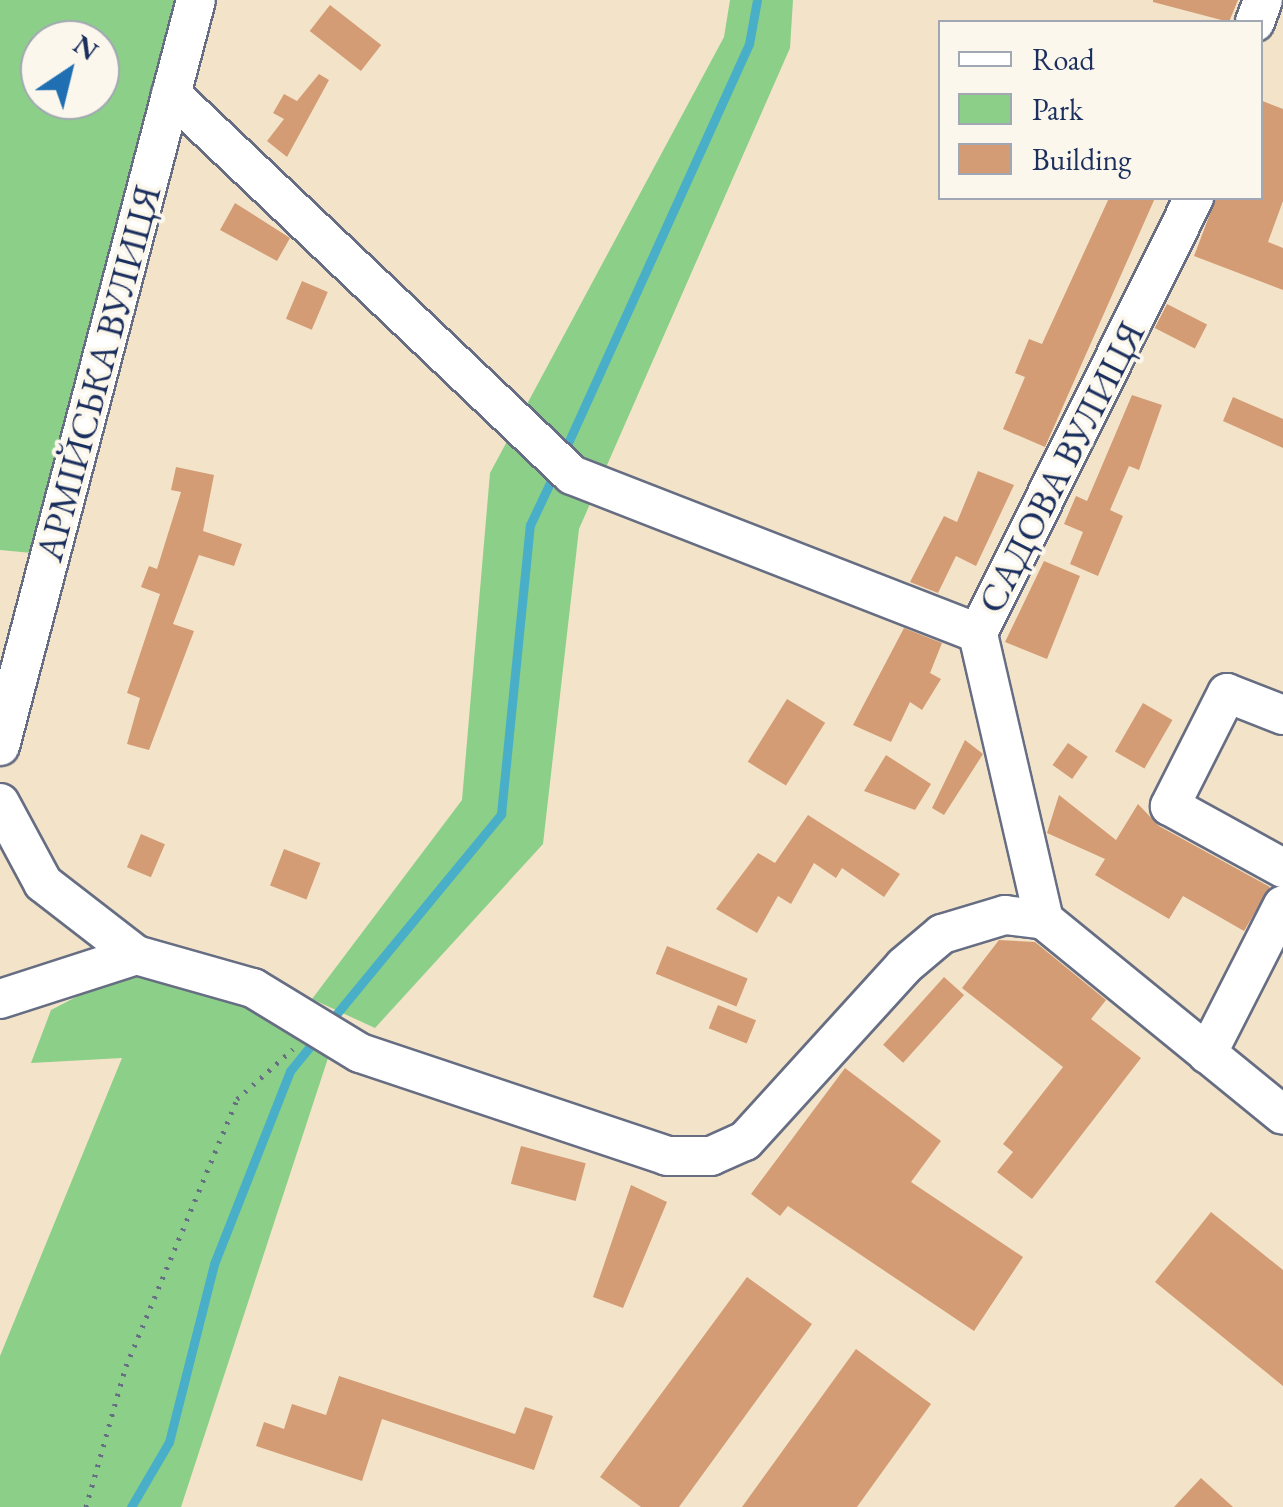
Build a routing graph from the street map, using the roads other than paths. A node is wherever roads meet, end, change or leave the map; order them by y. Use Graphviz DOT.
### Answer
graph roads {
  1 [pos="196,0"];
  2 [pos="171,94"];
  3 [pos="1193,200"];
  4 [pos="978,633"];
  5 [pos="1283,715"];
  6 [pos="0,746"];
  7 [pos="0,802"];
  8 [pos="1283,868"];
  9 [pos="1283,904"];
  10 [pos="1044,920"];
  11 [pos="136,956"];
  12 [pos="0,1000"];
  13 [pos="1207,1054"];
  14 [pos="1283,1115"];
  1 -- 2 [label="street, АРМІЙСЬКА ВУЛИЦЯ"];
  2 -- 4 [label="street"];
  2 -- 6 [label="street, АРМІЙСЬКА ВУЛИЦЯ"];
  3 -- 4 [label="street, САДОВА ВУЛИЦЯ"];
  4 -- 10 [label="street, САДОВА ВУЛИЦЯ"];
  5 -- 8 [label="street"];
  7 -- 11 [label="street"];
  9 -- 13 [label="street"];
  10 -- 11 [label="street"];
  10 -- 13 [label="street"];
  11 -- 12 [label="street"];
  13 -- 14 [label="street"];
}
